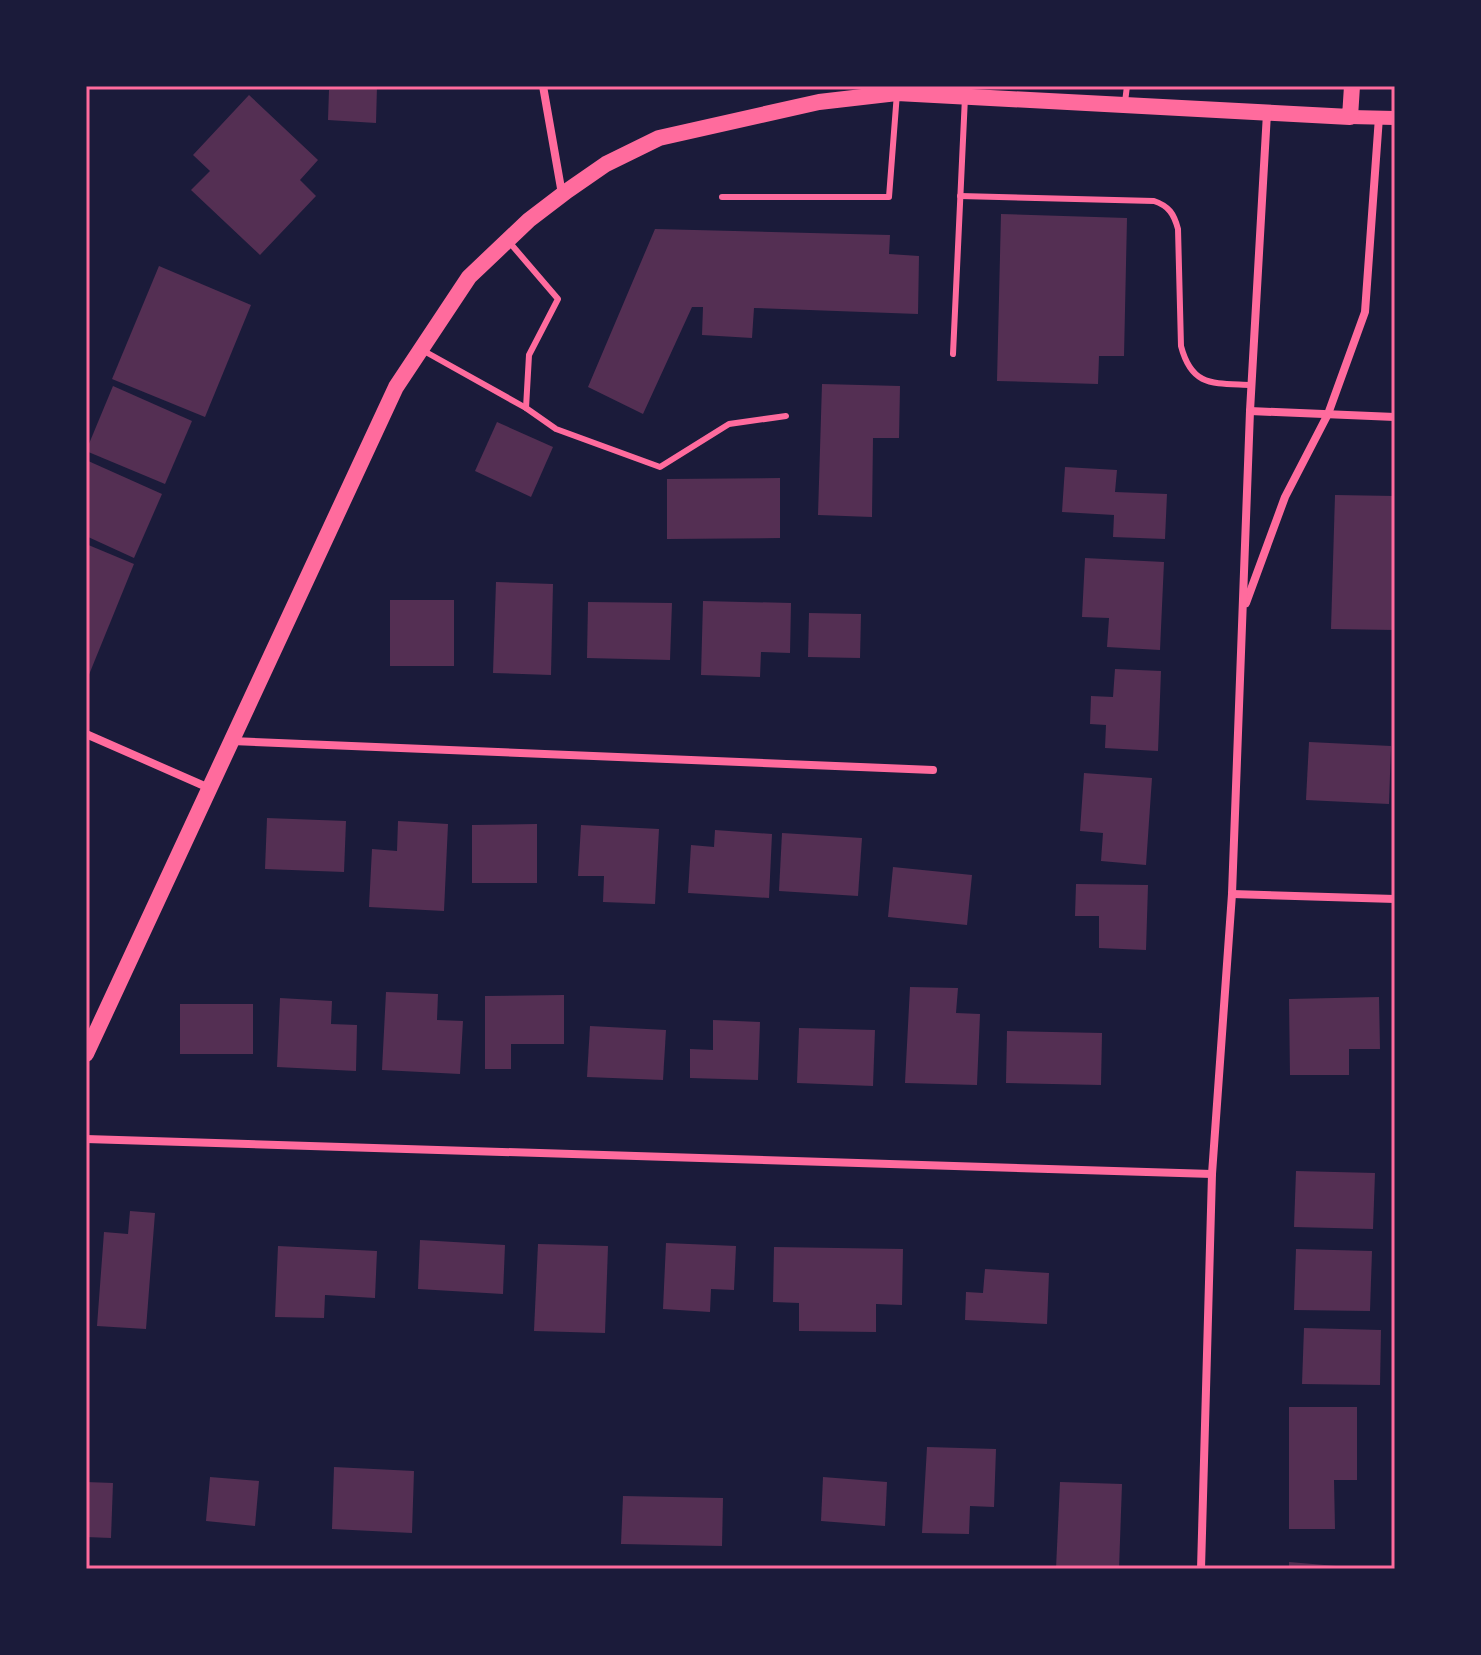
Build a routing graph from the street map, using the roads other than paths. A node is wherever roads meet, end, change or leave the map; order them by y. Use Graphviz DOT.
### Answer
graph roads {
  1 [pos="543,86"];
  2 [pos="1127,86"];
  3 [pos="1352,86"];
  4 [pos="897,90"];
  5 [pos="965,97"];
  6 [pos="1125,105"];
  7 [pos="1267,113"];
  8 [pos="1350,117"];
  9 [pos="1379,117"];
  10 [pos="1395,118"];
  11 [pos="562,195"];
  12 [pos="960,196"];
  13 [pos="722,197"];
  14 [pos="508,240"];
  15 [pos="420,350"];
  16 [pos="953,354"];
  17 [pos="1252,385"];
  18 [pos="526,408"];
  19 [pos="1250,411"];
  20 [pos="1328,414"];
  21 [pos="786,416"];
  22 [pos="1395,417"];
  23 [pos="1242,611"];
  24 [pos="86,734"];
  25 [pos="232,741"];
  26 [pos="933,770"];
  27 [pos="210,788"];
  28 [pos="1232,894"];
  29 [pos="1395,899"];
  30 [pos="86,1054"];
  31 [pos="86,1139"];
  32 [pos="1212,1174"];
  33 [pos="1201,1569"];
  1 -- 11 [label="street"];
  2 -- 6 [label="lane"];
  3 -- 8 [label="main road"];
  4 -- 5 [label="main road"];
  4 -- 11 [label="main road"];
  4 -- 13 [label="lane"];
  5 -- 6 [label="main road"];
  5 -- 12 [label="lane"];
  6 -- 7 [label="main road"];
  7 -- 8 [label="main road"];
  7 -- 17 [label="street"];
  8 -- 9 [label="street"];
  9 -- 10 [label="street"];
  9 -- 20 [label="street"];
  11 -- 14 [label="main road"];
  12 -- 16 [label="lane"];
  12 -- 17 [label="lane"];
  14 -- 15 [label="main road"];
  14 -- 18 [label="lane"];
  15 -- 18 [label="lane"];
  15 -- 25 [label="main road"];
  17 -- 19 [label="street"];
  18 -- 21 [label="lane"];
  19 -- 20 [label="street"];
  19 -- 23 [label="street"];
  20 -- 22 [label="street"];
  20 -- 23 [label="street"];
  23 -- 28 [label="street"];
  24 -- 27 [label="street"];
  25 -- 26 [label="street"];
  25 -- 27 [label="main road"];
  27 -- 30 [label="main road"];
  28 -- 29 [label="street"];
  28 -- 32 [label="street"];
  31 -- 32 [label="street"];
  32 -- 33 [label="street"];
}
